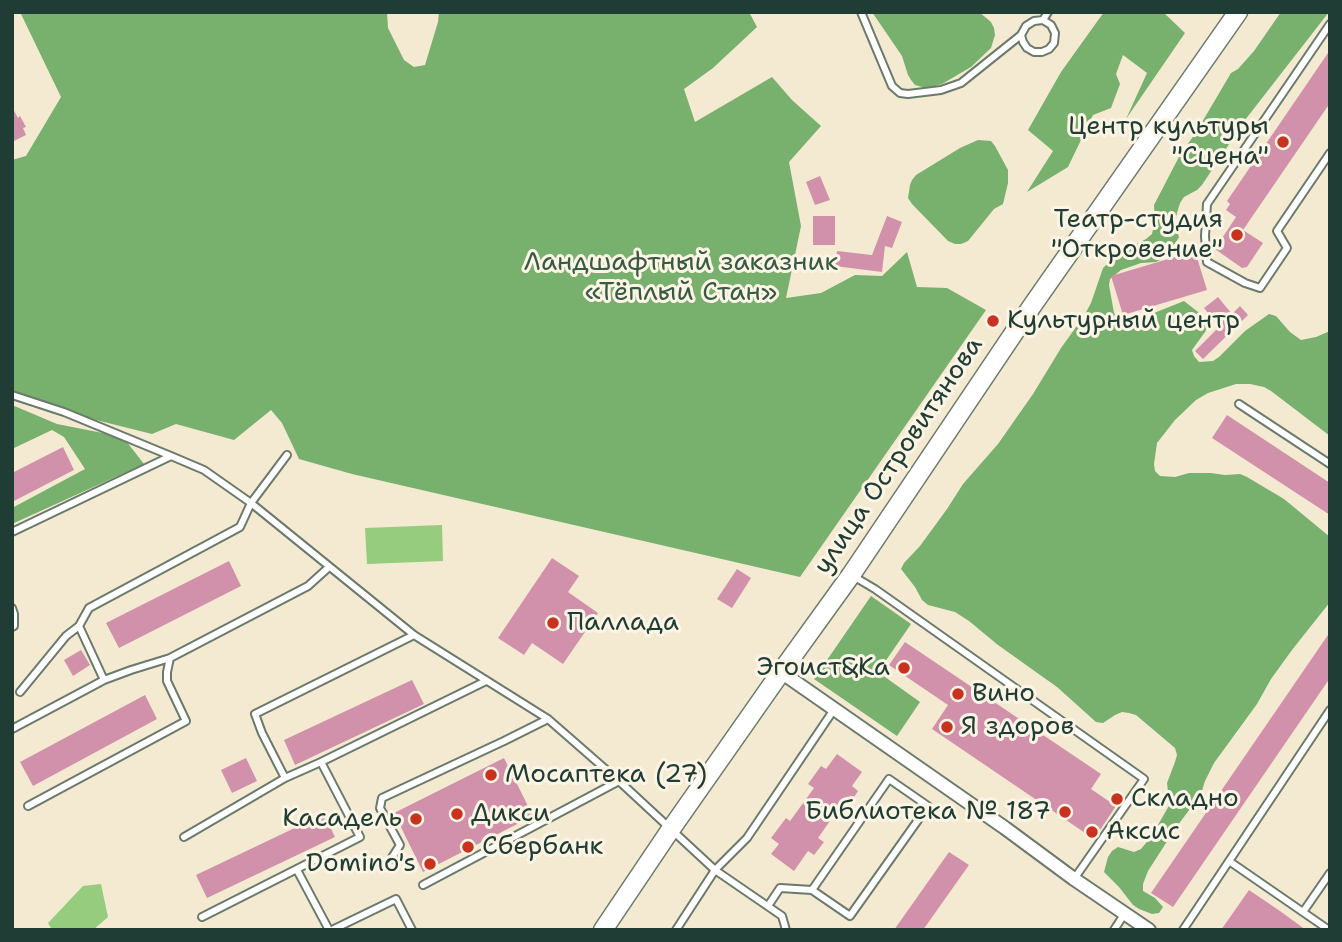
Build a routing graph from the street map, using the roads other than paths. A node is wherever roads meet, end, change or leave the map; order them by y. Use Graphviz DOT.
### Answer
graph roads {
  1 [pos="861,12"];
  2 [pos="1048,12"];
  3 [pos="1238,12"];
  4 [pos="1043,20"];
  5 [pos="1330,24"];
  6 [pos="1021,35"];
  7 [pos="1330,153"];
  8 [pos="12,395"];
  9 [pos="1239,404"];
  10 [pos="287,455"];
  11 [pos="171,456"];
  12 [pos="1330,464"];
  13 [pos="251,503"];
  14 [pos="12,532"];
  15 [pos="329,567"];
  16 [pos="851,575"];
  17 [pos="12,608"];
  18 [pos="79,626"];
  19 [pos="12,627"];
  20 [pos="414,635"];
  21 [pos="170,658"];
  22 [pos="781,672"];
  23 [pos="104,680"];
  24 [pos="486,681"];
  25 [pos="20,692"];
  26 [pos="835,708"];
  27 [pos="1330,710"];
  28 [pos="548,719"];
  29 [pos="12,729"];
  30 [pos="321,762"];
  31 [pos="285,778"];
  32 [pos="620,781"];
  33 [pos="28,806"];
  34 [pos="671,829"];
  35 [pos="184,837"];
  36 [pos="391,859"];
  37 [pos="1230,861"];
  38 [pos="297,870"];
  39 [pos="715,870"];
  40 [pos="1330,873"];
  41 [pos="1074,879"];
  42 [pos="423,885"];
  43 [pos="812,890"];
  44 [pos="768,906"];
  45 [pos="1303,912"];
  46 [pos="1125,913"];
  47 [pos="202,917"];
  48 [pos="331,930"];
  49 [pos="412,930"];
  50 [pos="603,930"];
  51 [pos="676,930"];
  52 [pos="786,930"];
  53 [pos="1114,930"];
  54 [pos="1149,930"];
  55 [pos="1183,930"];
  56 [pos="1329,930"];
  1 -- 6 [label="lane"];
  2 -- 4 [label="lane"];
  3 -- 16 [label="main road, улица Островитянова"];
  4 -- 6 [label="lane"];
  4 -- 6 [label="lane"];
  5 -- 7 [label="lane"];
  8 -- 11 [label="lane"];
  9 -- 12 [label="lane"];
  10 -- 13 [label="lane"];
  11 -- 13 [label="lane"];
  11 -- 14 [label="lane"];
  13 -- 15 [label="lane"];
  13 -- 18 [label="lane"];
  15 -- 20 [label="lane"];
  15 -- 21 [label="lane"];
  16 -- 22 [label="main road, улица Островитянова"];
  16 -- 41 [label="lane"];
  17 -- 19 [label="lane"];
  18 -- 23 [label="lane"];
  18 -- 25 [label="lane"];
  20 -- 24 [label="lane"];
  20 -- 31 [label="lane"];
  21 -- 23 [label="lane"];
  21 -- 33 [label="lane"];
  22 -- 26 [label="street"];
  22 -- 34 [label="main road, улица Островитянова"];
  23 -- 29 [label="lane"];
  24 -- 28 [label="lane"];
  24 -- 30 [label="lane"];
  26 -- 39 [label="lane"];
  26 -- 41 [label="street"];
  27 -- 37 [label="lane"];
  28 -- 32 [label="lane"];
  28 -- 36 [label="lane"];
  30 -- 31 [label="lane"];
  30 -- 38 [label="lane"];
  31 -- 35 [label="lane"];
  32 -- 34 [label="lane"];
  32 -- 42 [label="lane"];
  34 -- 39 [label="lane"];
  34 -- 50 [label="main road, улица Островитянова"];
  37 -- 45 [label="lane"];
  37 -- 55 [label="lane"];
  38 -- 47 [label="lane"];
  38 -- 48 [label="lane"];
  39 -- 44 [label="lane"];
  39 -- 51 [label="lane"];
  40 -- 45 [label="lane"];
  41 -- 46 [label="street"];
  43 -- 43 [label="lane"];
  43 -- 44 [label="lane"];
  44 -- 52 [label="lane"];
  45 -- 56 [label="lane"];
  46 -- 53 [label="lane"];
  46 -- 54 [label="street"];
  48 -- 49 [label="lane"];
}
